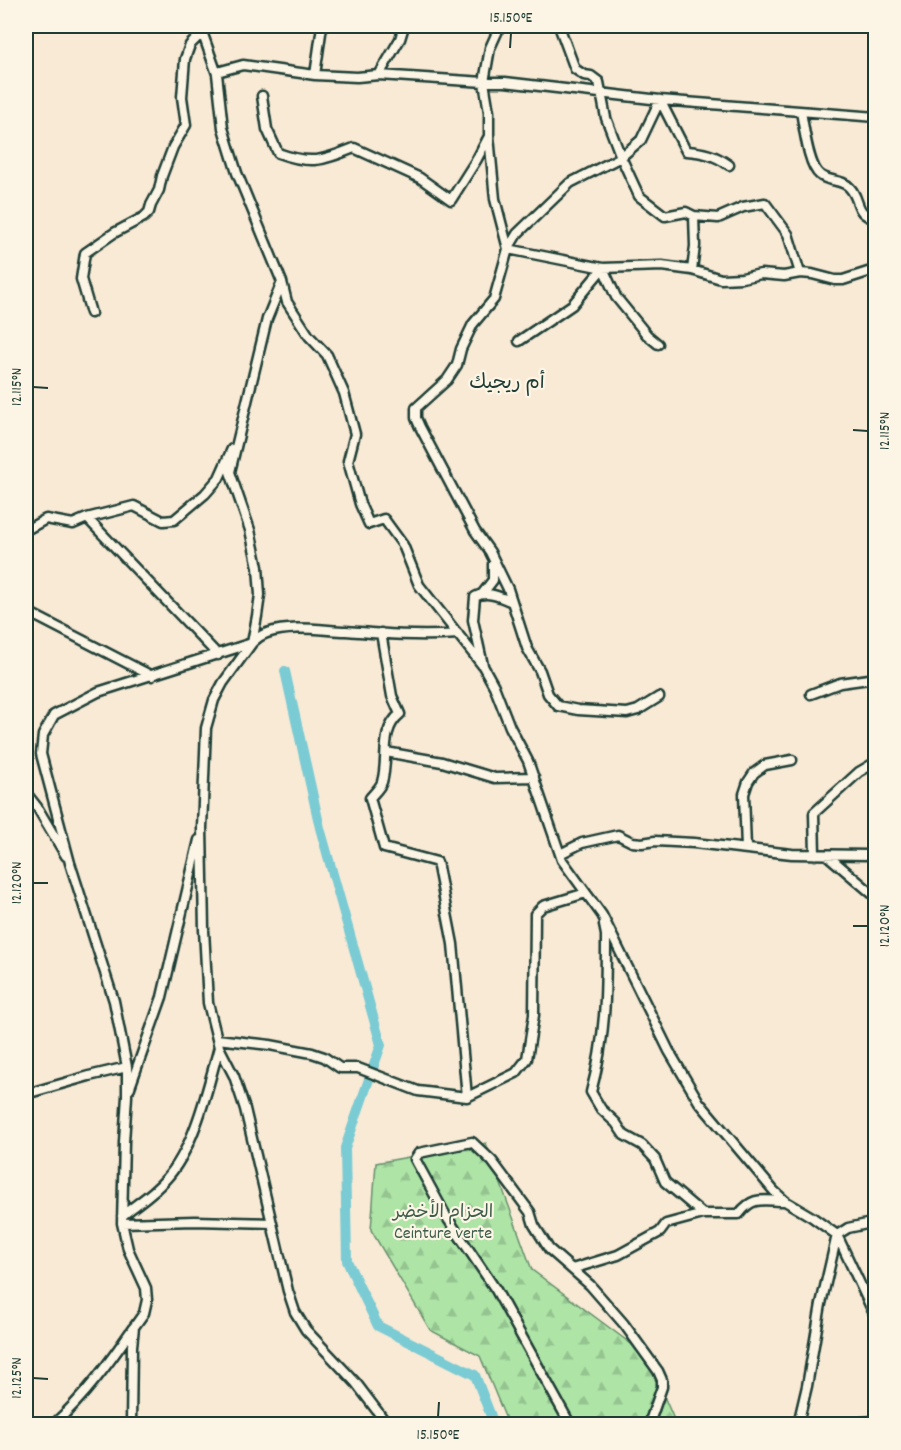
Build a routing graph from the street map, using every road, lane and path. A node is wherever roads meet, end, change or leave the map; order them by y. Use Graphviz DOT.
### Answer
graph roads {
  1 [pos="322,26"];
  2 [pos="404,26"];
  3 [pos="500,26"];
  4 [pos="559,26"];
  5 [pos="201,29"];
  6 [pos="217,74"];
  7 [pos="315,75"];
  8 [pos="379,75"];
  9 [pos="484,82"];
  10 [pos="599,92"];
  11 [pos="262,96"];
  12 [pos="660,100"];
  13 [pos="801,112"];
  14 [pos="876,117"];
  15 [pos="489,136"];
  16 [pos="621,157"];
  17 [pos="729,165"];
  18 [pos="694,216"];
  19 [pos="876,219"];
  20 [pos="508,249"];
  21 [pos="603,268"];
  22 [pos="692,270"];
  23 [pos="876,272"];
  24 [pos="800,273"];
  25 [pos="282,282"];
  26 [pos="91,313"];
  27 [pos="519,341"];
  28 [pos="658,344"];
  29 [pos="240,429"];
  30 [pos="87,518"];
  31 [pos="26,530"];
  32 [pos="490,552"];
  33 [pos="483,593"];
  34 [pos="512,602"];
  35 [pos="26,611"];
  36 [pos="381,633"];
  37 [pos="458,634"];
  38 [pos="252,643"];
  39 [pos="218,655"];
  40 [pos="483,666"];
  41 [pos="152,676"];
  42 [pos="876,678"];
  43 [pos="812,694"];
  44 [pos="659,697"];
  45 [pos="386,752"];
  46 [pos="792,760"];
  47 [pos="875,762"];
  48 [pos="534,777"];
  49 [pos="26,793"];
  50 [pos="202,828"];
  51 [pos="746,848"];
  52 [pos="560,854"];
  53 [pos="815,855"];
  54 [pos="827,855"];
  55 [pos="876,857"];
  56 [pos="70,863"];
  57 [pos="586,893"];
  58 [pos="876,897"];
  59 [pos="602,915"];
  60 [pos="218,1043"];
  61 [pos="127,1067"];
  62 [pos="26,1094"];
  63 [pos="127,1096"];
  64 [pos="467,1097"];
  65 [pos="785,1202"];
  66 [pos="704,1214"];
  67 [pos="122,1219"];
  68 [pos="876,1222"];
  69 [pos="272,1223"];
  70 [pos="843,1231"];
  71 [pos="572,1269"];
  72 [pos="876,1318"];
  73 [pos="134,1327"];
  74 [pos="54,1425"];
  75 [pos="131,1425"];
  76 [pos="387,1425"];
  77 [pos="570,1425"];
  78 [pos="649,1425"];
  79 [pos="798,1425"];
  80 [pos="847,1425"];
  81 [pos="874,1425"];
  1 -- 7 [label="street"];
  2 -- 8 [label="street"];
  3 -- 9 [label="street"];
  4 -- 10 [label="street"];
  5 -- 6 [label="street"];
  5 -- 26 [label="street"];
  6 -- 7 [label="street"];
  6 -- 25 [label="street"];
  7 -- 8 [label="street"];
  8 -- 9 [label="street"];
  9 -- 10 [label="street"];
  9 -- 15 [label="street"];
  10 -- 12 [label="street"];
  10 -- 16 [label="street"];
  11 -- 15 [label="street"];
  12 -- 13 [label="street"];
  12 -- 16 [label="street"];
  12 -- 17 [label="street"];
  13 -- 14 [label="street"];
  13 -- 19 [label="street"];
  15 -- 20 [label="street"];
  16 -- 18 [label="street"];
  16 -- 20 [label="street"];
  18 -- 22 [label="street"];
  18 -- 24 [label="street"];
  20 -- 21 [label="street"];
  20 -- 32 [label="street"];
  21 -- 22 [label="street"];
  21 -- 27 [label="street"];
  21 -- 28 [label="street"];
  22 -- 24 [label="street"];
  23 -- 24 [label="street"];
  25 -- 29 [label="street"];
  25 -- 37 [label="street"];
  29 -- 30 [label="street"];
  29 -- 38 [label="street"];
  30 -- 31 [label="street"];
  30 -- 39 [label="street"];
  32 -- 33 [label="street"];
  32 -- 34 [label="street"];
  33 -- 34 [label="street"];
  33 -- 40 [label="street"];
  34 -- 44 [label="street"];
  35 -- 41 [label="street"];
  36 -- 37 [label="street"];
  36 -- 38 [label="street"];
  36 -- 45 [label="street"];
  37 -- 40 [label="street"];
  38 -- 39 [label="street"];
  38 -- 50 [label="street"];
  39 -- 41 [label="street"];
  40 -- 48 [label="street"];
  41 -- 56 [label="street"];
  42 -- 43 [label="street"];
  45 -- 48 [label="street"];
  45 -- 64 [label="street"];
  46 -- 51 [label="street"];
  47 -- 53 [label="street"];
  48 -- 52 [label="street"];
  49 -- 56 [label="street"];
  50 -- 60 [label="street"];
  50 -- 63 [label="street"];
  51 -- 52 [label="street"];
  51 -- 53 [label="street"];
  52 -- 57 [label="street"];
  53 -- 54 [label="street"];
  54 -- 55 [label="street"];
  54 -- 58 [label="street"];
  56 -- 61 [label="street"];
  57 -- 59 [label="street"];
  57 -- 64 [label="street"];
  59 -- 65 [label="street"];
  59 -- 66 [label="street"];
  60 -- 64 [label="street"];
  60 -- 67 [label="street"];
  60 -- 69 [label="street"];
  61 -- 62 [label="street"];
  61 -- 63 [label="street"];
  63 -- 67 [label="street"];
  65 -- 66 [label="street"];
  65 -- 70 [label="street"];
  66 -- 71 [label="street"];
  67 -- 69 [label="street"];
  67 -- 73 [label="street"];
  68 -- 70 [label="street"];
  69 -- 76 [label="street"];
  70 -- 72 [label="street"];
  70 -- 79 [label="street"];
  71 -- 77 [label="street"];
  71 -- 78 [label="street"];
  73 -- 74 [label="street"];
  73 -- 75 [label="street"];
  80 -- 81 [label="street"];
}
